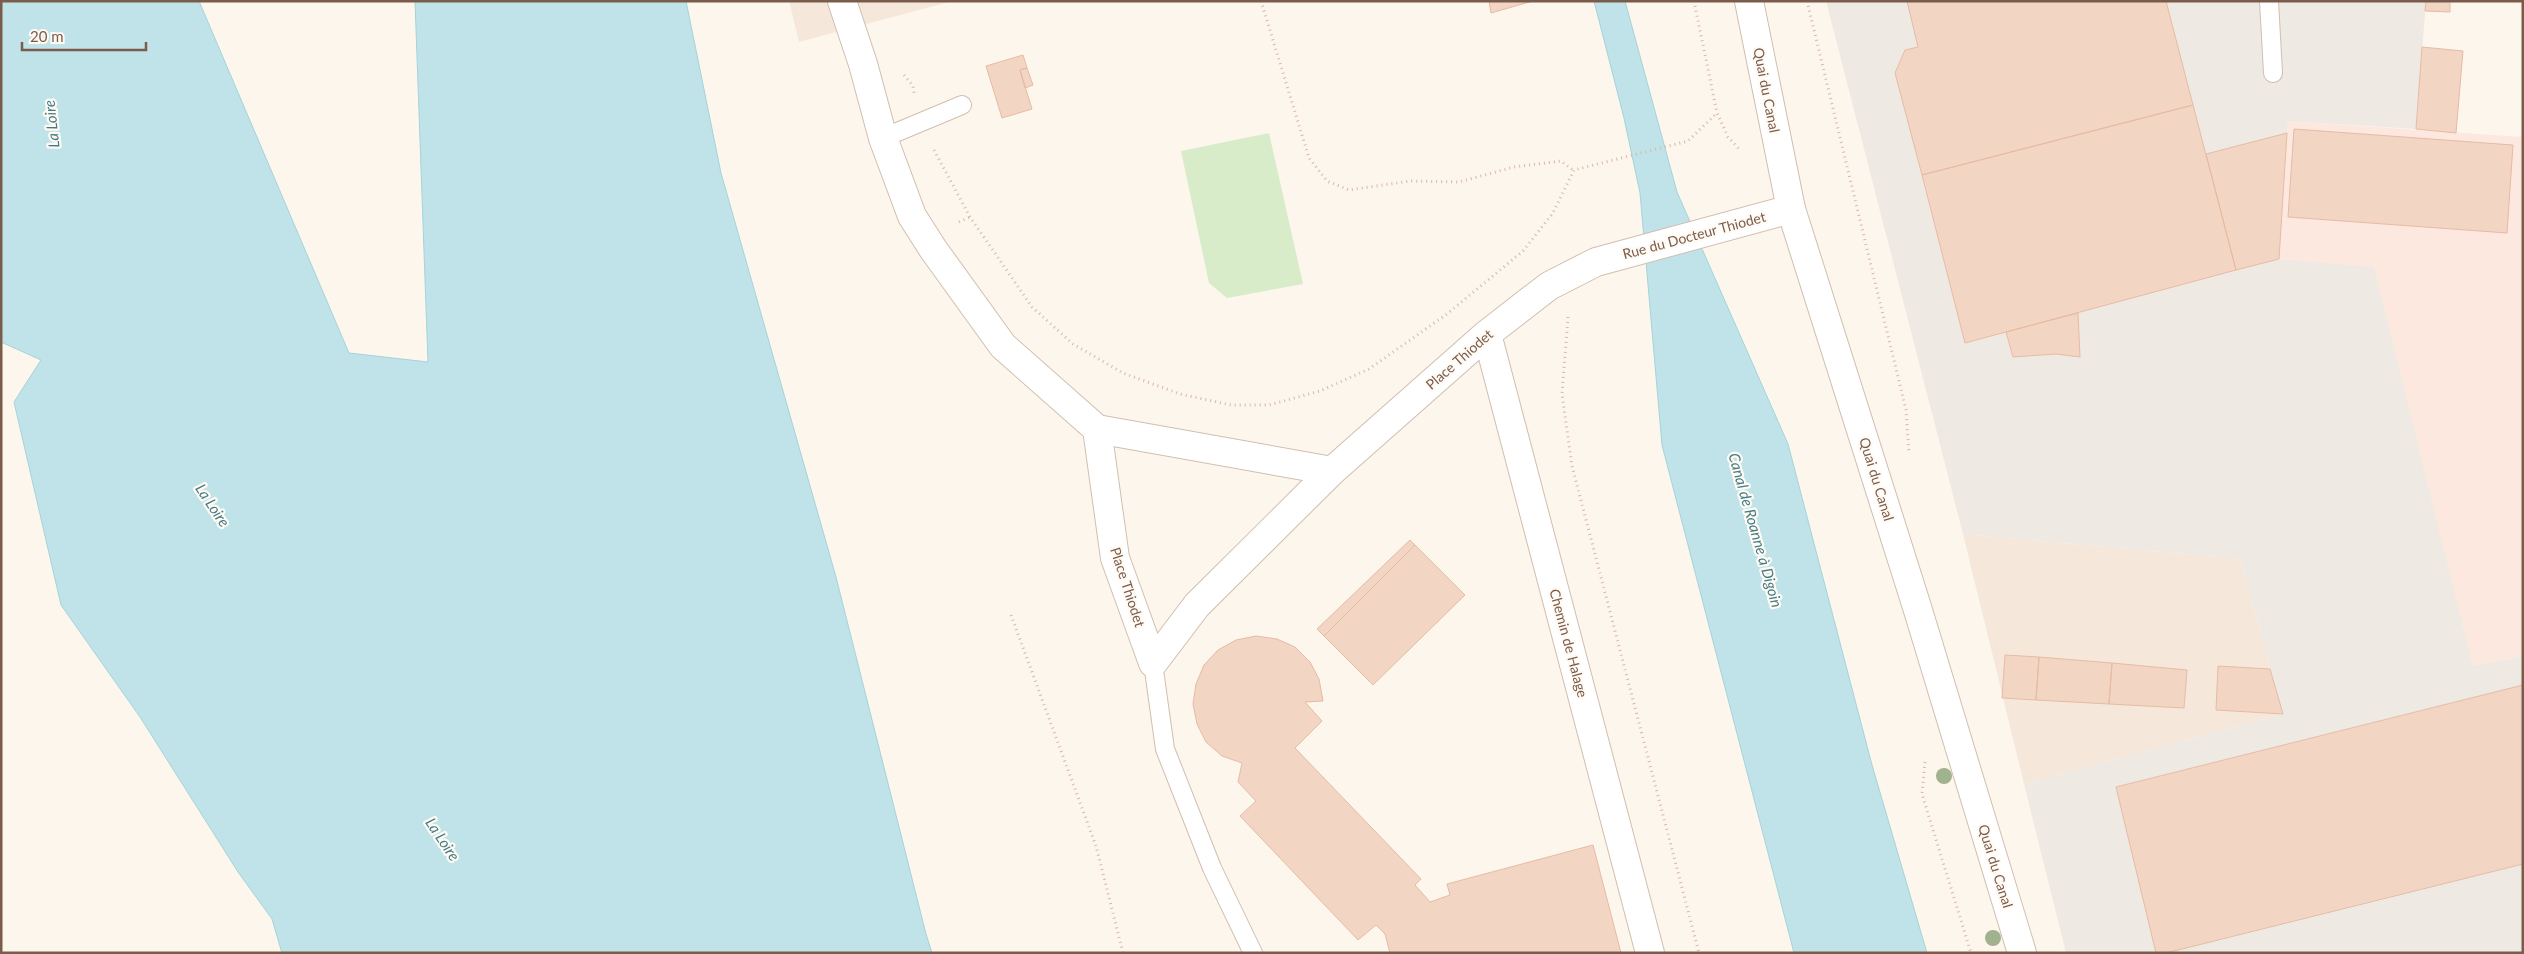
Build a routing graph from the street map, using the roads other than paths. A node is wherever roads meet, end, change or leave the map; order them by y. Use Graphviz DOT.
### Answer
graph roads {
  1 [pos="842,1"];
  2 [pos="1749,1"];
  3 [pos="2270,1"];
  4 [pos="2273,73"];
  5 [pos="962,105"];
  6 [pos="884,138"];
  7 [pos="1791,209"];
  8 [pos="1596,262"];
  9 [pos="1487,334"];
  10 [pos="1096,429"];
  11 [pos="1332,471"];
  12 [pos="1153,662"];
  13 [pos="1253,953"];
  14 [pos="1650,953"];
  15 [pos="2022,953"];
  1 -- 6 [label="street"];
  2 -- 7 [label="street, Quai du Canal"];
  3 -- 4 [label="lane"];
  5 -- 6 [label="lane"];
  6 -- 10 [label="street"];
  7 -- 8 [label="street, Rue du Docteur Thiodet"];
  7 -- 15 [label="street, Quai du Canal"];
  8 -- 9 [label="street, Place Thiodet"];
  9 -- 11 [label="street, Place Thiodet"];
  9 -- 14 [label="street, Chemin de Halage"];
  10 -- 11 [label="street"];
  10 -- 12 [label="street, Place Thiodet"];
  11 -- 12 [label="street, Place Thiodet"];
  12 -- 13 [label="lane"];
}
